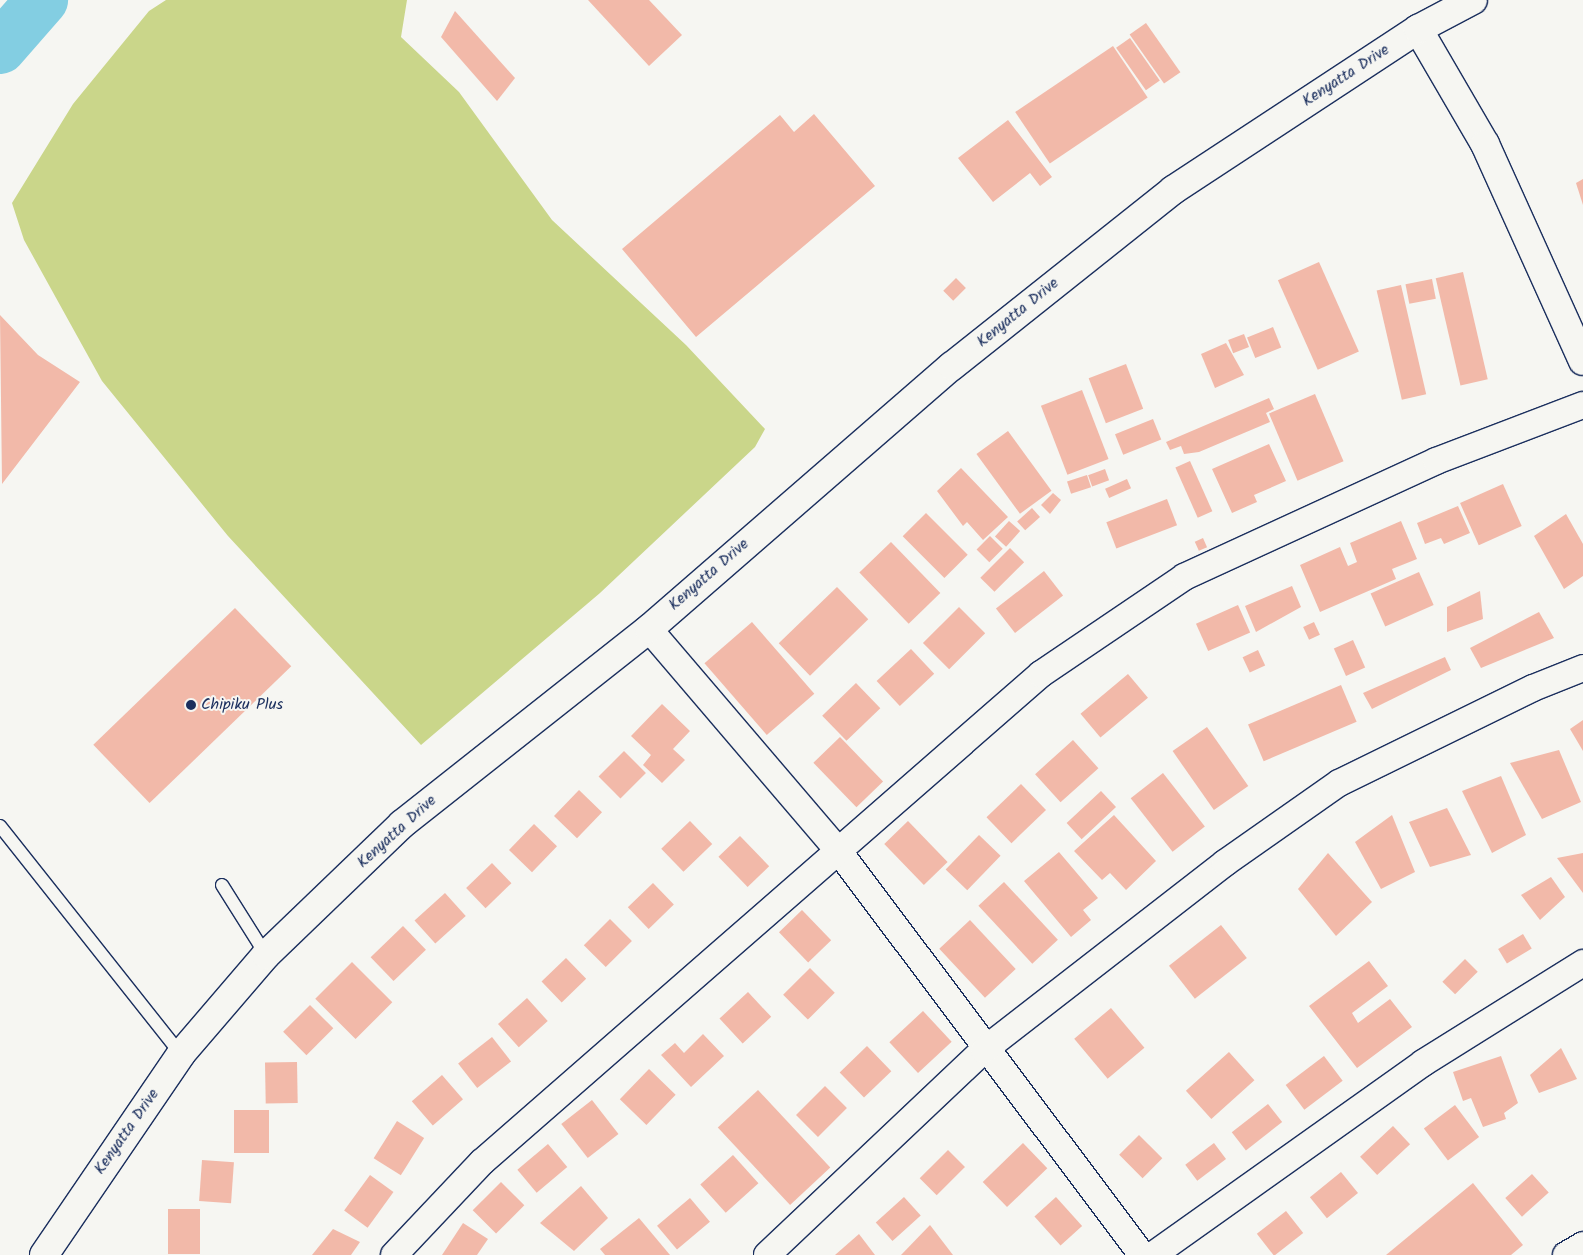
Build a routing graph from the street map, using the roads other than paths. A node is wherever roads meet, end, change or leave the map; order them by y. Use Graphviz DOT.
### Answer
graph roads {
  1 [pos="1472,0"];
  2 [pos="1418,28"];
  3 [pos="1583,361"];
  4 [pos="1583,405"];
  5 [pos="648,629"];
  6 [pos="1583,668"];
  7 [pos="0,826"];
  8 [pos="837,849"];
  9 [pos="222,885"];
  10 [pos="266,955"];
  11 [pos="1583,963"];
  12 [pos="984,1050"];
  13 [pos="181,1054"];
  14 [pos="1583,1245"];
  15 [pos="44,1255"];
  16 [pos="394,1255"];
  17 [pos="767,1255"];
  18 [pos="1142,1255"];
  19 [pos="1153,1255"];
  20 [pos="1566,1255"];
  1 -- 2 [label="main road, Kenyatta Drive"];
  2 -- 3 [label="main road"];
  2 -- 5 [label="main road, Kenyatta Drive"];
  4 -- 8 [label="street"];
  5 -- 8 [label="street"];
  5 -- 10 [label="main road, Kenyatta Drive"];
  6 -- 12 [label="street"];
  7 -- 13 [label="lane"];
  8 -- 12 [label="street"];
  8 -- 16 [label="street"];
  9 -- 10 [label="lane"];
  10 -- 13 [label="main road, Kenyatta Drive"];
  11 -- 19 [label="street"];
  12 -- 17 [label="street"];
  12 -- 18 [label="street"];
  13 -- 15 [label="main road, Kenyatta Drive"];
  14 -- 20 [label="street"];
}
